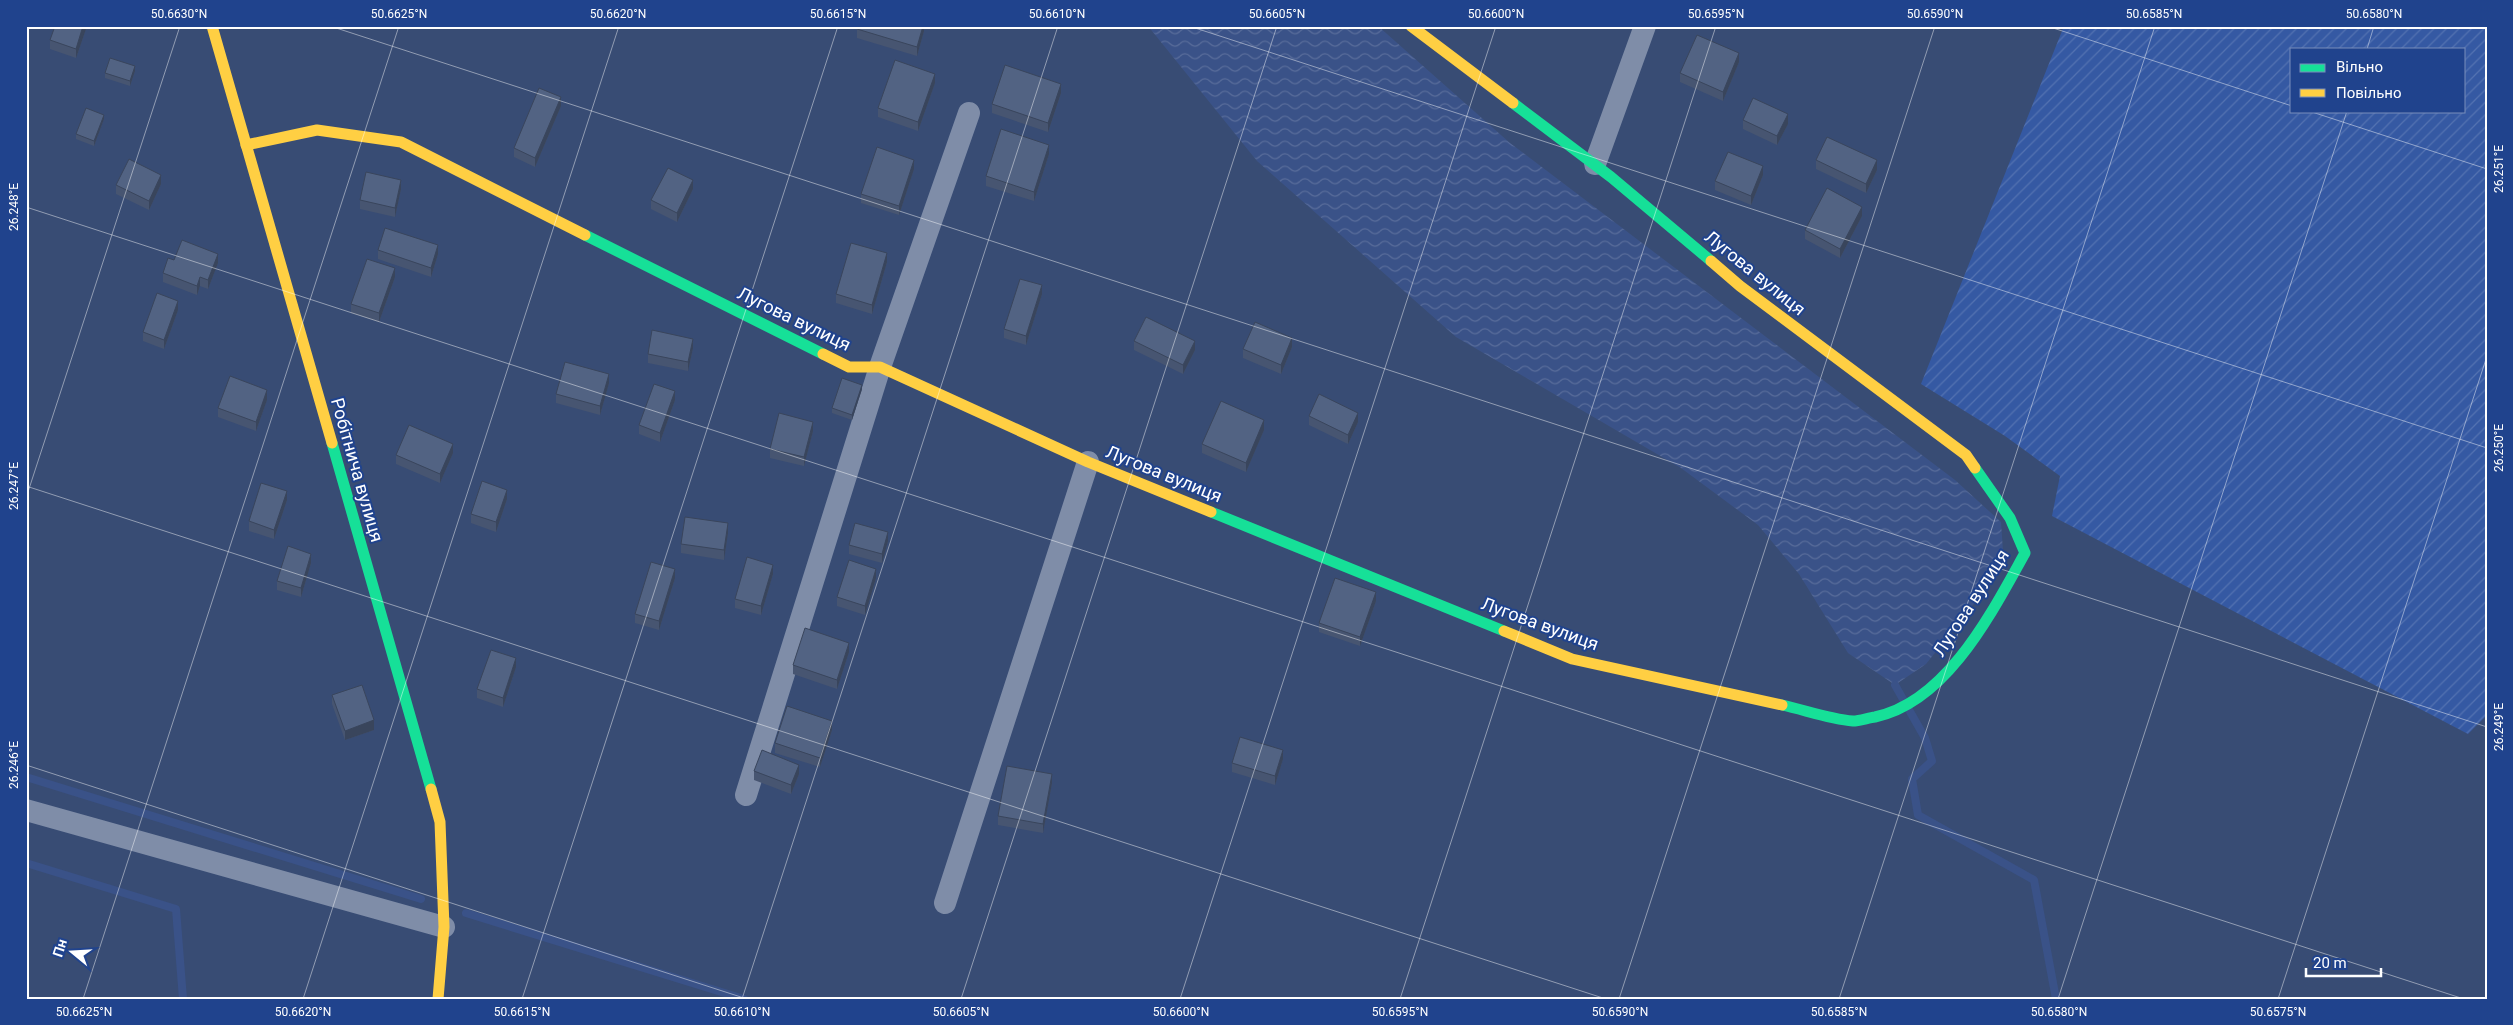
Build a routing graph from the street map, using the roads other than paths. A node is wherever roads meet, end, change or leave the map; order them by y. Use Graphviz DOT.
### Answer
graph roads {
  1 [pos="212,26"];
  2 [pos="1411,26"];
  3 [pos="1645,26"];
  4 [pos="969,113"];
  5 [pos="246,145"];
  6 [pos="1595,164"];
  7 [pos="880,367"];
  8 [pos="1088,462"];
  9 [pos="746,795"];
  10 [pos="26,810"];
  11 [pos="945,903"];
  12 [pos="444,928"];
  13 [pos="438,999"];
  1 -- 5 [label="street, Робітнича вулиця"];
  2 -- 6 [label="street, Лугова вулиця"];
  3 -- 6 [label="street"];
  4 -- 7 [label="street"];
  5 -- 7 [label="street, Лугова вулиця"];
  5 -- 12 [label="street, Робітнича вулиця"];
  6 -- 8 [label="street, Лугова вулиця"];
  7 -- 8 [label="street, Лугова вулиця"];
  7 -- 9 [label="street"];
  8 -- 11 [label="street"];
  10 -- 12 [label="street"];
  12 -- 13 [label="street, Робітнича вулиця"];
}
